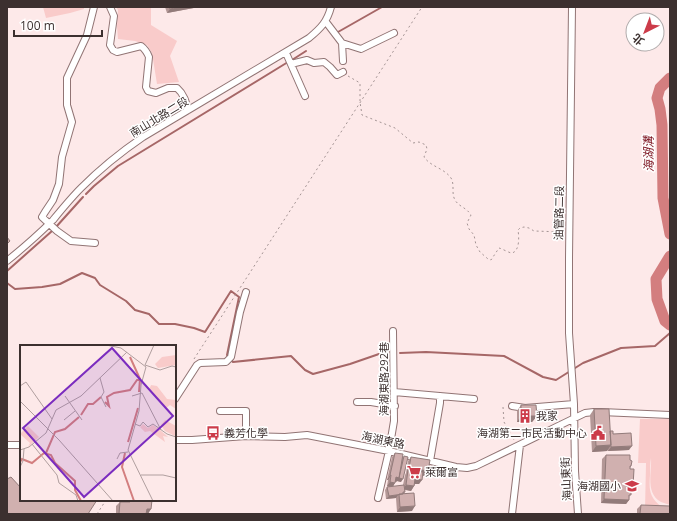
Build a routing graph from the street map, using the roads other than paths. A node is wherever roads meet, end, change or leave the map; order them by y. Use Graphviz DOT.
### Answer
graph roads {
  1 [pos="94,7"];
  2 [pos="110,7"];
  3 [pos="331,7"];
  4 [pos="572,7"];
  5 [pos="326,22"];
  6 [pos="394,33"];
  7 [pos="342,43"];
  8 [pos="286,52"];
  9 [pos="343,61"];
  10 [pos="291,64"];
  11 [pos="343,72"];
  12 [pos="304,96"];
  13 [pos="188,110"];
  14 [pos="49,224"];
  15 [pos="95,243"];
  16 [pos="7,261"];
  17 [pos="246,292"];
  18 [pos="394,331"];
  19 [pos="394,392"];
  20 [pos="440,396"];
  21 [pos="176,397"];
  22 [pos="474,399"];
  23 [pos="357,402"];
  24 [pos="574,404"];
  25 [pos="395,406"];
  26 [pos="512,406"];
  27 [pos="220,411"];
  28 [pos="670,415"];
  29 [pos="574,418"];
  30 [pos="246,436"];
  31 [pos="176,440"];
  32 [pos="7,445"];
  33 [pos="20,445"];
  34 [pos="519,446"];
  35 [pos="389,451"];
  36 [pos="430,461"];
  37 [pos="378,498"];
  38 [pos="512,514"];
  39 [pos="578,514"];
  1 -- 14 [label="street"];
  2 -- 13 [label="street"];
  3 -- 5 [label="street, 南山北路二段"];
  4 -- 24 [label="street, 油管路二段"];
  5 -- 7 [label="street"];
  5 -- 8 [label="street, 南山北路二段"];
  6 -- 7 [label="street"];
  7 -- 9 [label="street"];
  8 -- 10 [label="street"];
  8 -- 13 [label="street, 南山北路二段"];
  10 -- 11 [label="street"];
  10 -- 12 [label="street"];
  13 -- 14 [label="street, 南山北路二段"];
  14 -- 15 [label="street"];
  14 -- 16 [label="street, 南山北路二段"];
  17 -- 21 [label="street"];
  18 -- 19 [label="street, 海湖東路292巷"];
  19 -- 20 [label="street"];
  19 -- 25 [label="street, 海湖東路292巷"];
  20 -- 22 [label="street"];
  20 -- 36 [label="street"];
  23 -- 25 [label="street"];
  24 -- 26 [label="street"];
  24 -- 29 [label="street, 油管路二段"];
  25 -- 35 [label="street, 海湖東路292巷"];
  27 -- 30 [label="street"];
  28 -- 29 [label="street, 海湖東路"];
  29 -- 34 [label="street, 海湖東路"];
  29 -- 39 [label="street, 海山東街"];
  30 -- 31 [label="street, 海湖東路"];
  30 -- 35 [label="street, 海湖東路"];
  32 -- 33 [label="street"];
  34 -- 36 [label="street, 海湖東路"];
  34 -- 38 [label="street"];
  35 -- 36 [label="street, 海湖東路"];
  35 -- 37 [label="street, 海湖東路292巷"];
}
